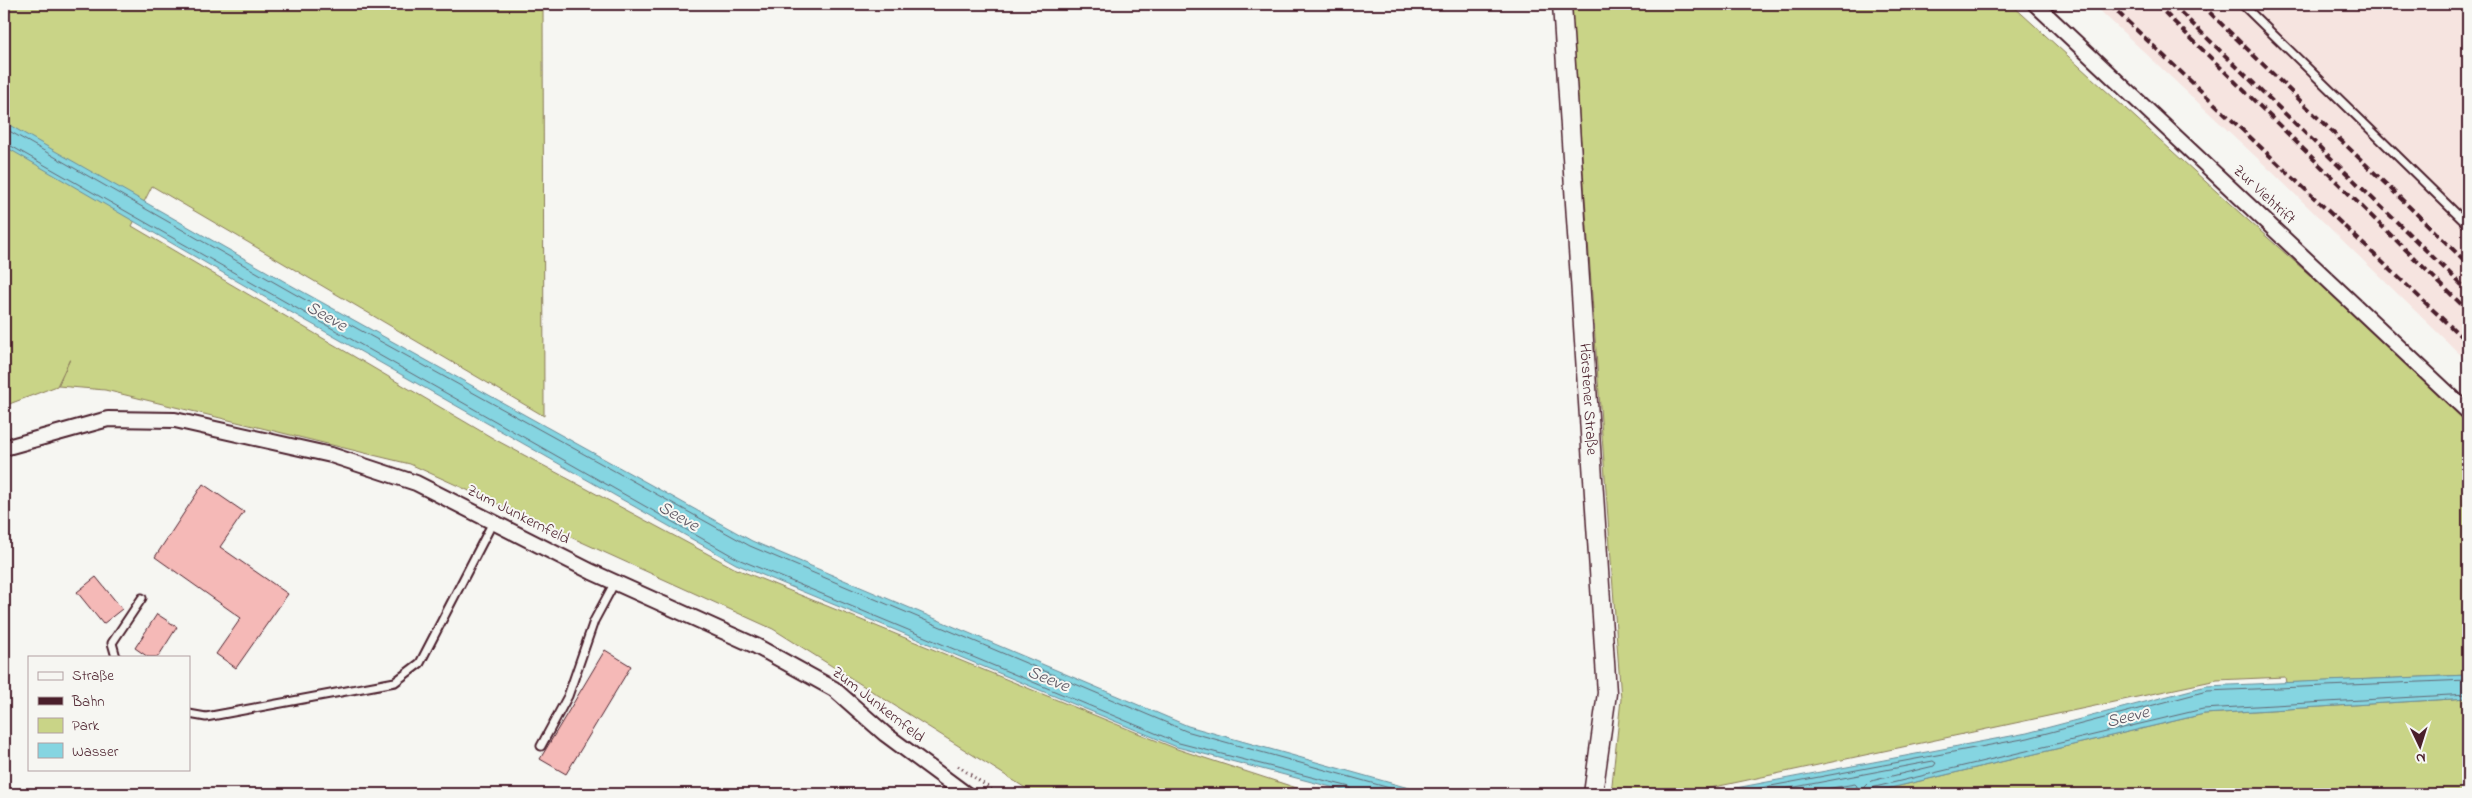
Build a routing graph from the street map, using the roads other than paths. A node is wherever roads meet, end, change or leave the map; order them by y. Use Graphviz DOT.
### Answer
graph roads {
  1 [pos="1562,4"];
  2 [pos="2035,4"];
  3 [pos="2242,4"];
  4 [pos="2468,226"];
  5 [pos="2468,412"];
  6 [pos="4,448"];
  7 [pos="493,522"];
  8 [pos="615,582"];
  9 [pos="142,598"];
  10 [pos="116,656"];
  11 [pos="190,714"];
  12 [pos="541,746"];
  13 [pos="966,794"];
  14 [pos="1593,794"];
  1 -- 14 [label="street, Hörstener Straße"];
  2 -- 5 [label="street, Zur Viehtrift"];
  3 -- 4 [label="lane"];
  6 -- 7 [label="street, Zum Junkernfeld"];
  7 -- 8 [label="street, Zum Junkernfeld"];
  7 -- 11 [label="lane"];
  8 -- 12 [label="lane"];
  8 -- 13 [label="street, Zum Junkernfeld"];
  9 -- 10 [label="lane"];
}
